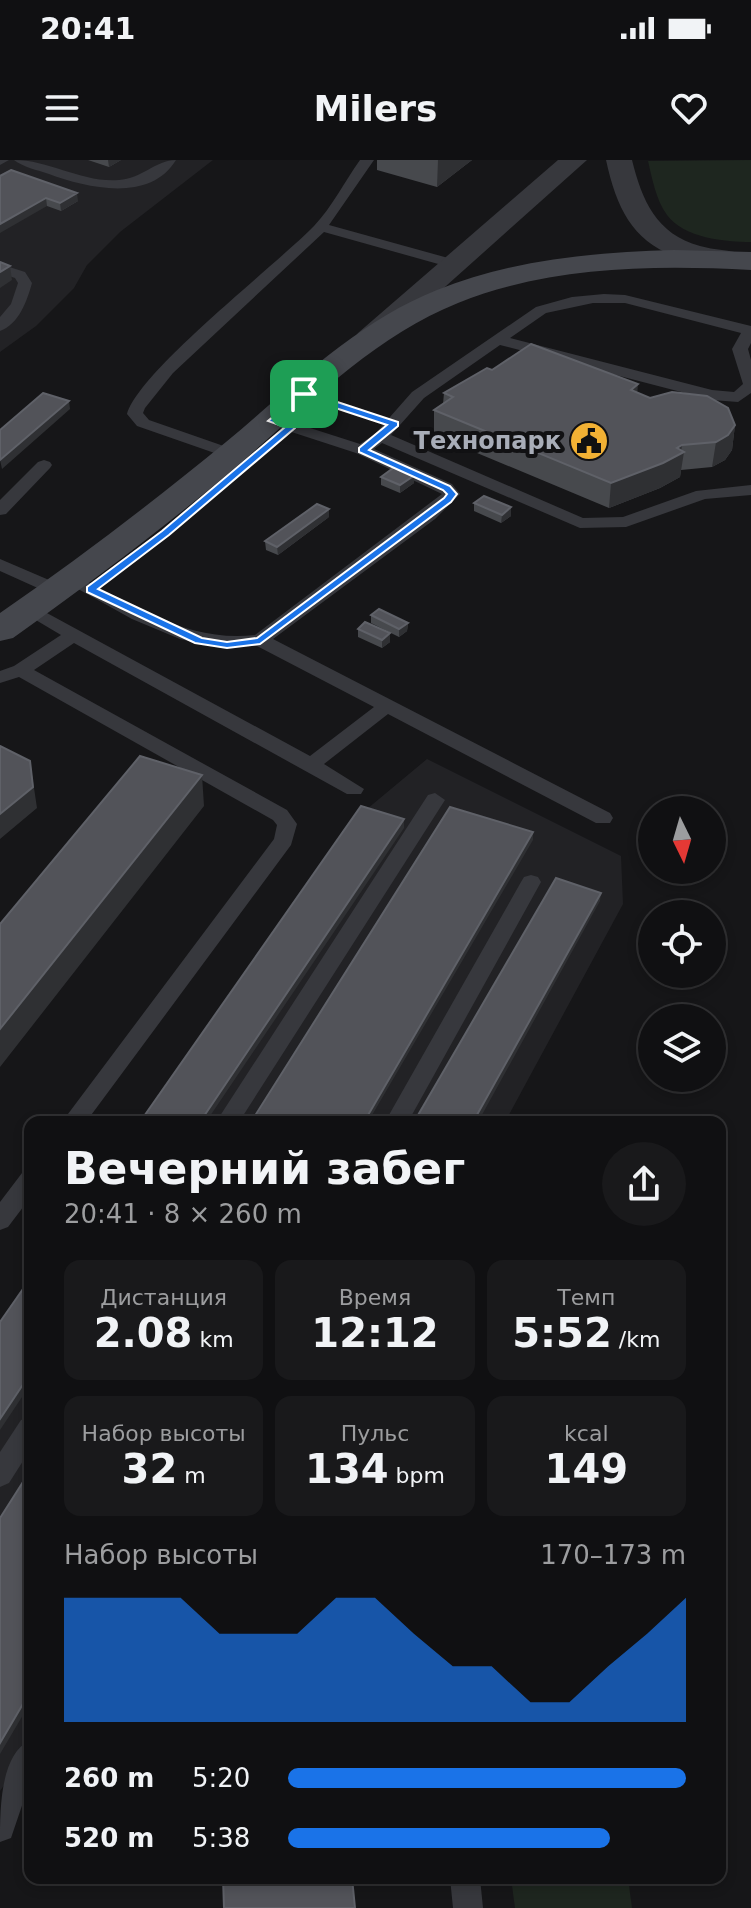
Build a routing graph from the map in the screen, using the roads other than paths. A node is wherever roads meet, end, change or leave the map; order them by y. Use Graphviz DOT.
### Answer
graph roads {
  1 [pos="21,160"];
  2 [pos="169,160"];
  3 [pos="367,160"];
  4 [pos="574,160"];
  5 [pos="619,160"];
  6 [pos="321,227"];
  7 [pos="745,261"];
  8 [pos="454,264"];
  9 [pos="0,268"];
  10 [pos="0,326"];
  11 [pos="751,331"];
  12 [pos="369,339"];
  13 [pos="499,340"];
  14 [pos="751,384"];
  15 [pos="273,421"];
  16 [pos="381,437"];
  17 [pos="362,450"];
  18 [pos="232,454"];
  19 [pos="44,465"];
  20 [pos="751,490"];
  21 [pos="0,510"];
  22 [pos="0,564"];
  23 [pos="64,585"];
  24 [pos="14,620"];
  25 [pos="74,635"];
  26 [pos="260,640"];
  27 [pos="21,670"];
  28 [pos="0,677"];
  29 [pos="387,706"];
  30 [pos="311,765"];
  31 [pos="354,789"];
  32 [pos="435,800"];
  33 [pos="603,818"];
  34 [pos="531,882"];
  35 [pos="77,1116"];
  36 [pos="231,1116"];
  37 [pos="399,1116"];
  38 [pos="24,1188"];
  39 [pos="0,1220"];
  40 [pos="24,1437"];
  41 [pos="0,1475"];
  42 [pos="24,1764"];
  43 [pos="0,1827"];
  44 [pos="466,1884"];
  45 [pos="468,1908"];
  1 -- 2 [label="lane"];
  3 -- 6 [label="lane"];
  4 -- 8 [label="street"];
  5 -- 7 [label="street"];
  6 -- 8 [label="lane"];
  6 -- 18 [label="lane"];
  7 -- 12 [label="main road"];
  8 -- 12 [label="street"];
  9 -- 10 [label="lane"];
  11 -- 13 [label="lane"];
  11 -- 14 [label="lane"];
  12 -- 15 [label="main road"];
  13 -- 14 [label="lane"];
  13 -- 16 [label="lane"];
  15 -- 17 [label="lane"];
  15 -- 18 [label="main road"];
  16 -- 17 [label="lane"];
  16 -- 20 [label="lane"];
  17 -- 26 [label="lane"];
  18 -- 23 [label="main road"];
  19 -- 21 [label="lane"];
  22 -- 23 [label="lane"];
  23 -- 24 [label="main road"];
  23 -- 26 [label="lane"];
  24 -- 25 [label="lane"];
  25 -- 27 [label="lane"];
  25 -- 30 [label="lane"];
  26 -- 29 [label="lane"];
  27 -- 28 [label="lane"];
  27 -- 35 [label="lane"];
  29 -- 30 [label="lane"];
  29 -- 33 [label="lane"];
  30 -- 31 [label="lane"];
  32 -- 36 [label="lane"];
  34 -- 37 [label="lane"];
  38 -- 39 [label="lane"];
  40 -- 41 [label="lane"];
  42 -- 43 [label="lane"];
  44 -- 45 [label="lane"];
}
